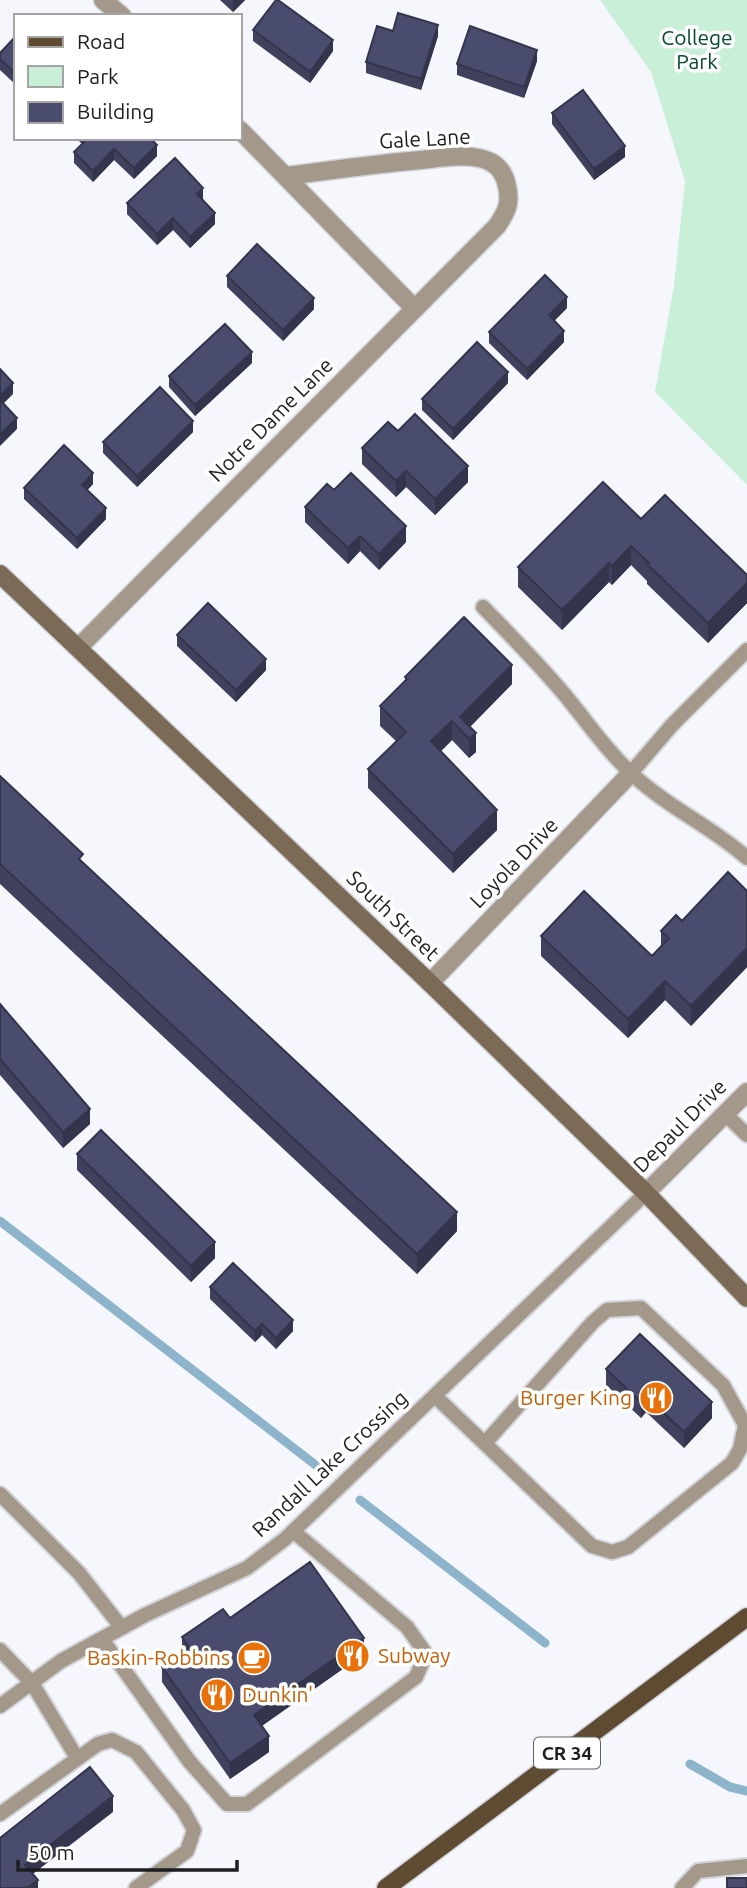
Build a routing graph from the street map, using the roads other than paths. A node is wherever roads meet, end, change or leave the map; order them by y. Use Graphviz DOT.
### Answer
graph roads {
  1 [pos="103,0"];
  2 [pos="120,14"];
  3 [pos="242,132"];
  4 [pos="287,176"];
  5 [pos="497,226"];
  6 [pos="414,308"];
  7 [pos="0,574"];
  8 [pos="483,607"];
  9 [pos="79,647"];
  10 [pos="747,650"];
  11 [pos="631,773"];
  12 [pos="747,858"];
  13 [pos="430,983"];
  14 [pos="747,1092"];
  15 [pos="725,1114"];
  16 [pos="747,1135"];
  17 [pos="646,1193"];
  18 [pos="747,1298"];
  19 [pos="435,1396"];
  20 [pos="485,1443"];
  21 [pos="0,1494"];
  22 [pos="293,1531"];
  23 [pos="747,1617"];
  24 [pos="122,1628"];
  25 [pos="102,1639"];
  26 [pos="0,1650"];
  27 [pos="32,1683"];
  28 [pos="0,1706"];
  29 [pos="77,1758"];
  30 [pos="0,1814"];
  31 [pos="747,1866"];
  32 [pos="136,1888"];
  33 [pos="386,1888"];
  34 [pos="682,1888"];
  1 -- 2 [label="street"];
  3 -- 4 [label="street"];
  4 -- 5 [label="street, Gale Lane"];
  4 -- 6 [label="street"];
  5 -- 6 [label="street, Notre Dame Lane"];
  6 -- 9 [label="street, Notre Dame Lane"];
  7 -- 9 [label="street, South Street"];
  8 -- 11 [label="lane"];
  9 -- 13 [label="street, South Street"];
  10 -- 11 [label="lane"];
  11 -- 12 [label="lane"];
  11 -- 13 [label="street, Loyola Drive"];
  13 -- 17 [label="street, South Street"];
  14 -- 15 [label="street, Depaul Drive"];
  15 -- 16 [label="lane"];
  15 -- 17 [label="street, Depaul Drive"];
  17 -- 18 [label="street, South Street"];
  17 -- 19 [label="lane, Randall Lake Crossing"];
  19 -- 20 [label="lane"];
  19 -- 22 [label="lane, Randall Lake Crossing"];
  20 -- 20 [label="lane"];
  21 -- 24 [label="lane"];
  22 -- 24 [label="lane, Randall Lake Crossing"];
  22 -- 25 [label="lane"];
  23 -- 33 [label="main road, CR 34"];
  24 -- 25 [label="lane, Randall Lake Crossing"];
  25 -- 27 [label="lane, Randall Lake Crossing"];
  26 -- 27 [label="lane"];
  27 -- 28 [label="lane, Randall Lake Crossing"];
  27 -- 29 [label="lane"];
  29 -- 30 [label="lane"];
  29 -- 32 [label="lane"];
  31 -- 34 [label="lane"];
}
